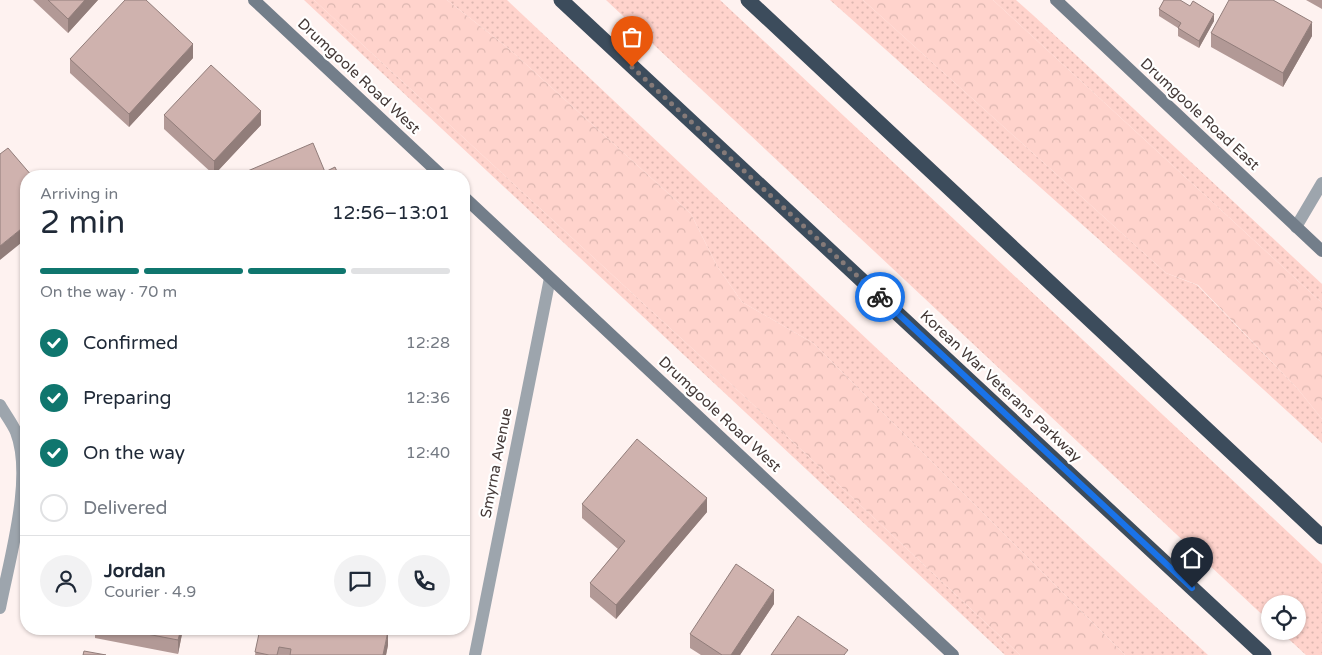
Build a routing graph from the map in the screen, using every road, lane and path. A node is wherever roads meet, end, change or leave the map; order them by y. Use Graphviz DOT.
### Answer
graph roads {
  1 [pos="254,0"];
  2 [pos="560,0"];
  3 [pos="748,0"];
  4 [pos="1056,0"];
  5 [pos="436,170"];
  6 [pos="1322,183"];
  7 [pos="470,203"];
  8 [pos="1296,227"];
  9 [pos="1322,251"];
  10 [pos="550,278"];
  11 [pos="0,406"];
  12 [pos="20,455"];
  13 [pos="20,502"];
  14 [pos="1322,537"];
  15 [pos="0,608"];
  16 [pos="475,655"];
  17 [pos="954,655"];
  18 [pos="1264,655"];
  1 -- 5 [label="main road, Drumgoole Road West"];
  2 -- 18 [label="highway, Korean War Veterans Parkway"];
  3 -- 14 [label="highway"];
  4 -- 8 [label="main road, Drumgoole Road East"];
  6 -- 8 [label="street"];
  7 -- 10 [label="main road, Drumgoole Road West"];
  8 -- 9 [label="main road, Drumgoole Road East"];
  10 -- 16 [label="street, Smyrna Avenue"];
  10 -- 17 [label="main road, Drumgoole Road West"];
  11 -- 12 [label="street"];
  13 -- 15 [label="street"];
}
